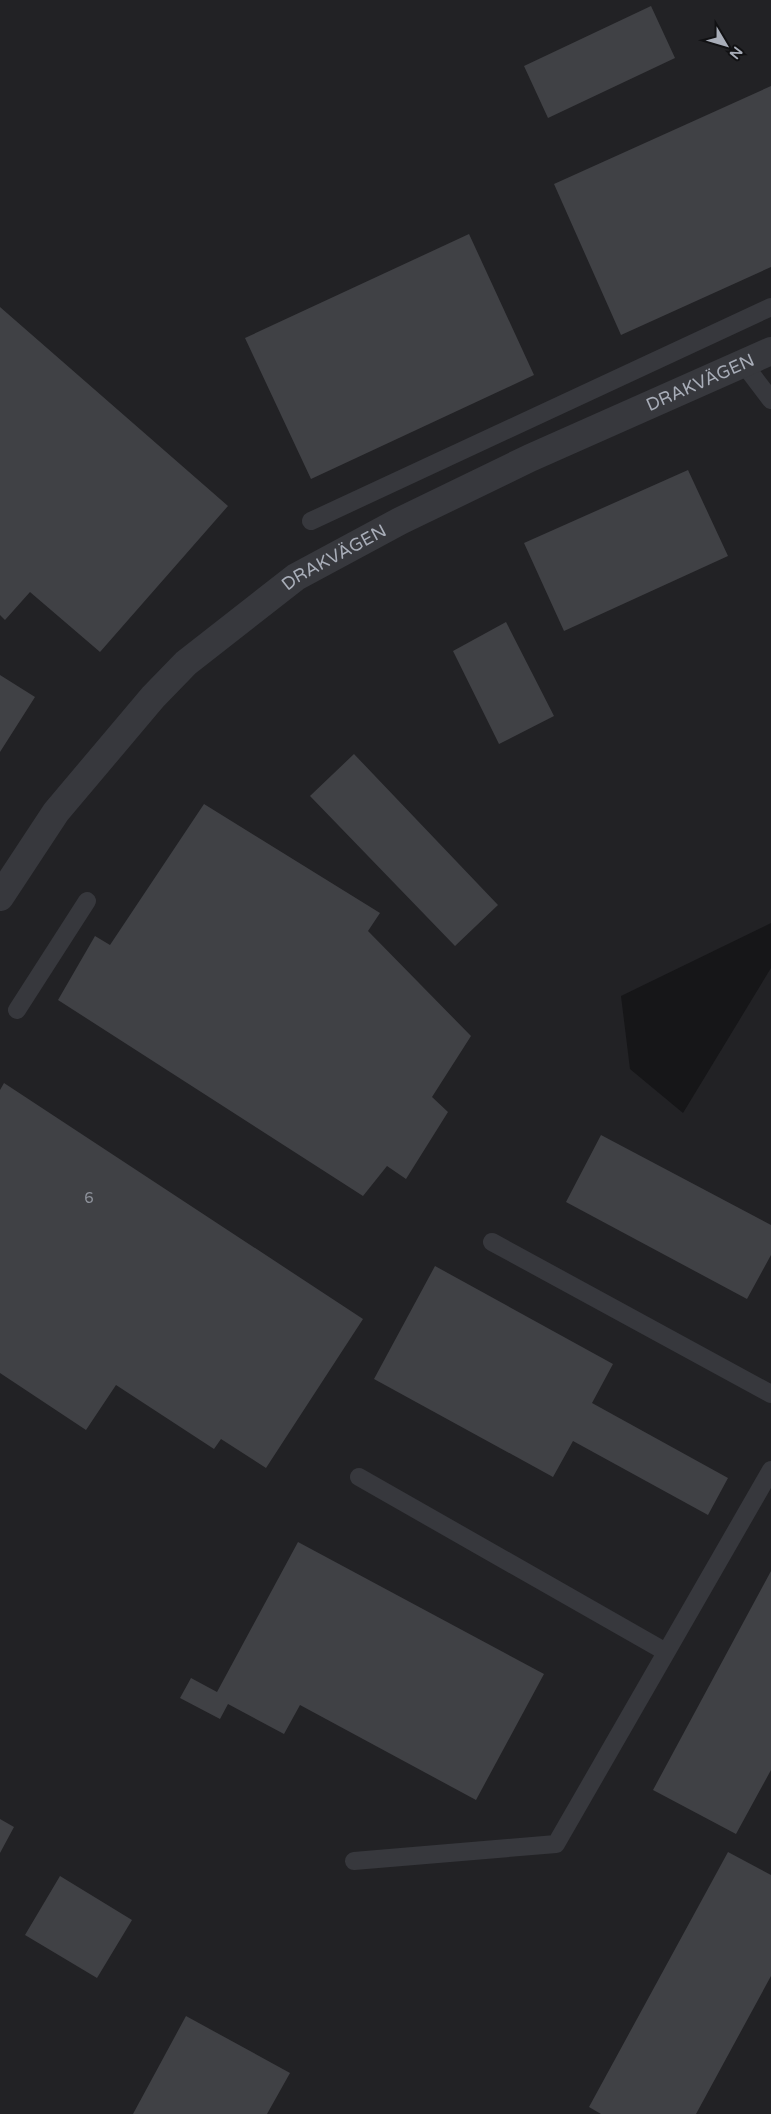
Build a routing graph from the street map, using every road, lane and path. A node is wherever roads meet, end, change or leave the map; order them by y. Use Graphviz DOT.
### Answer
graph roads {
  1 [pos="771,307"];
  2 [pos="771,350"];
  3 [pos="744,363"];
  4 [pos="771,400"];
  5 [pos="311,521"];
  6 [pos="0,897"];
  7 [pos="87,901"];
  8 [pos="17,1010"];
  9 [pos="492,1242"];
  10 [pos="771,1394"];
  11 [pos="771,1470"];
  12 [pos="359,1477"];
  13 [pos="666,1652"];
  14 [pos="354,1861"];
  1 -- 5 [label="lane"];
  2 -- 3 [label="street, DRAKVÄGEN"];
  3 -- 4 [label="lane"];
  3 -- 6 [label="street, DRAKVÄGEN"];
  7 -- 8 [label="lane"];
  9 -- 10 [label="lane"];
  11 -- 13 [label="lane"];
  12 -- 13 [label="lane"];
  13 -- 14 [label="lane"];
}
